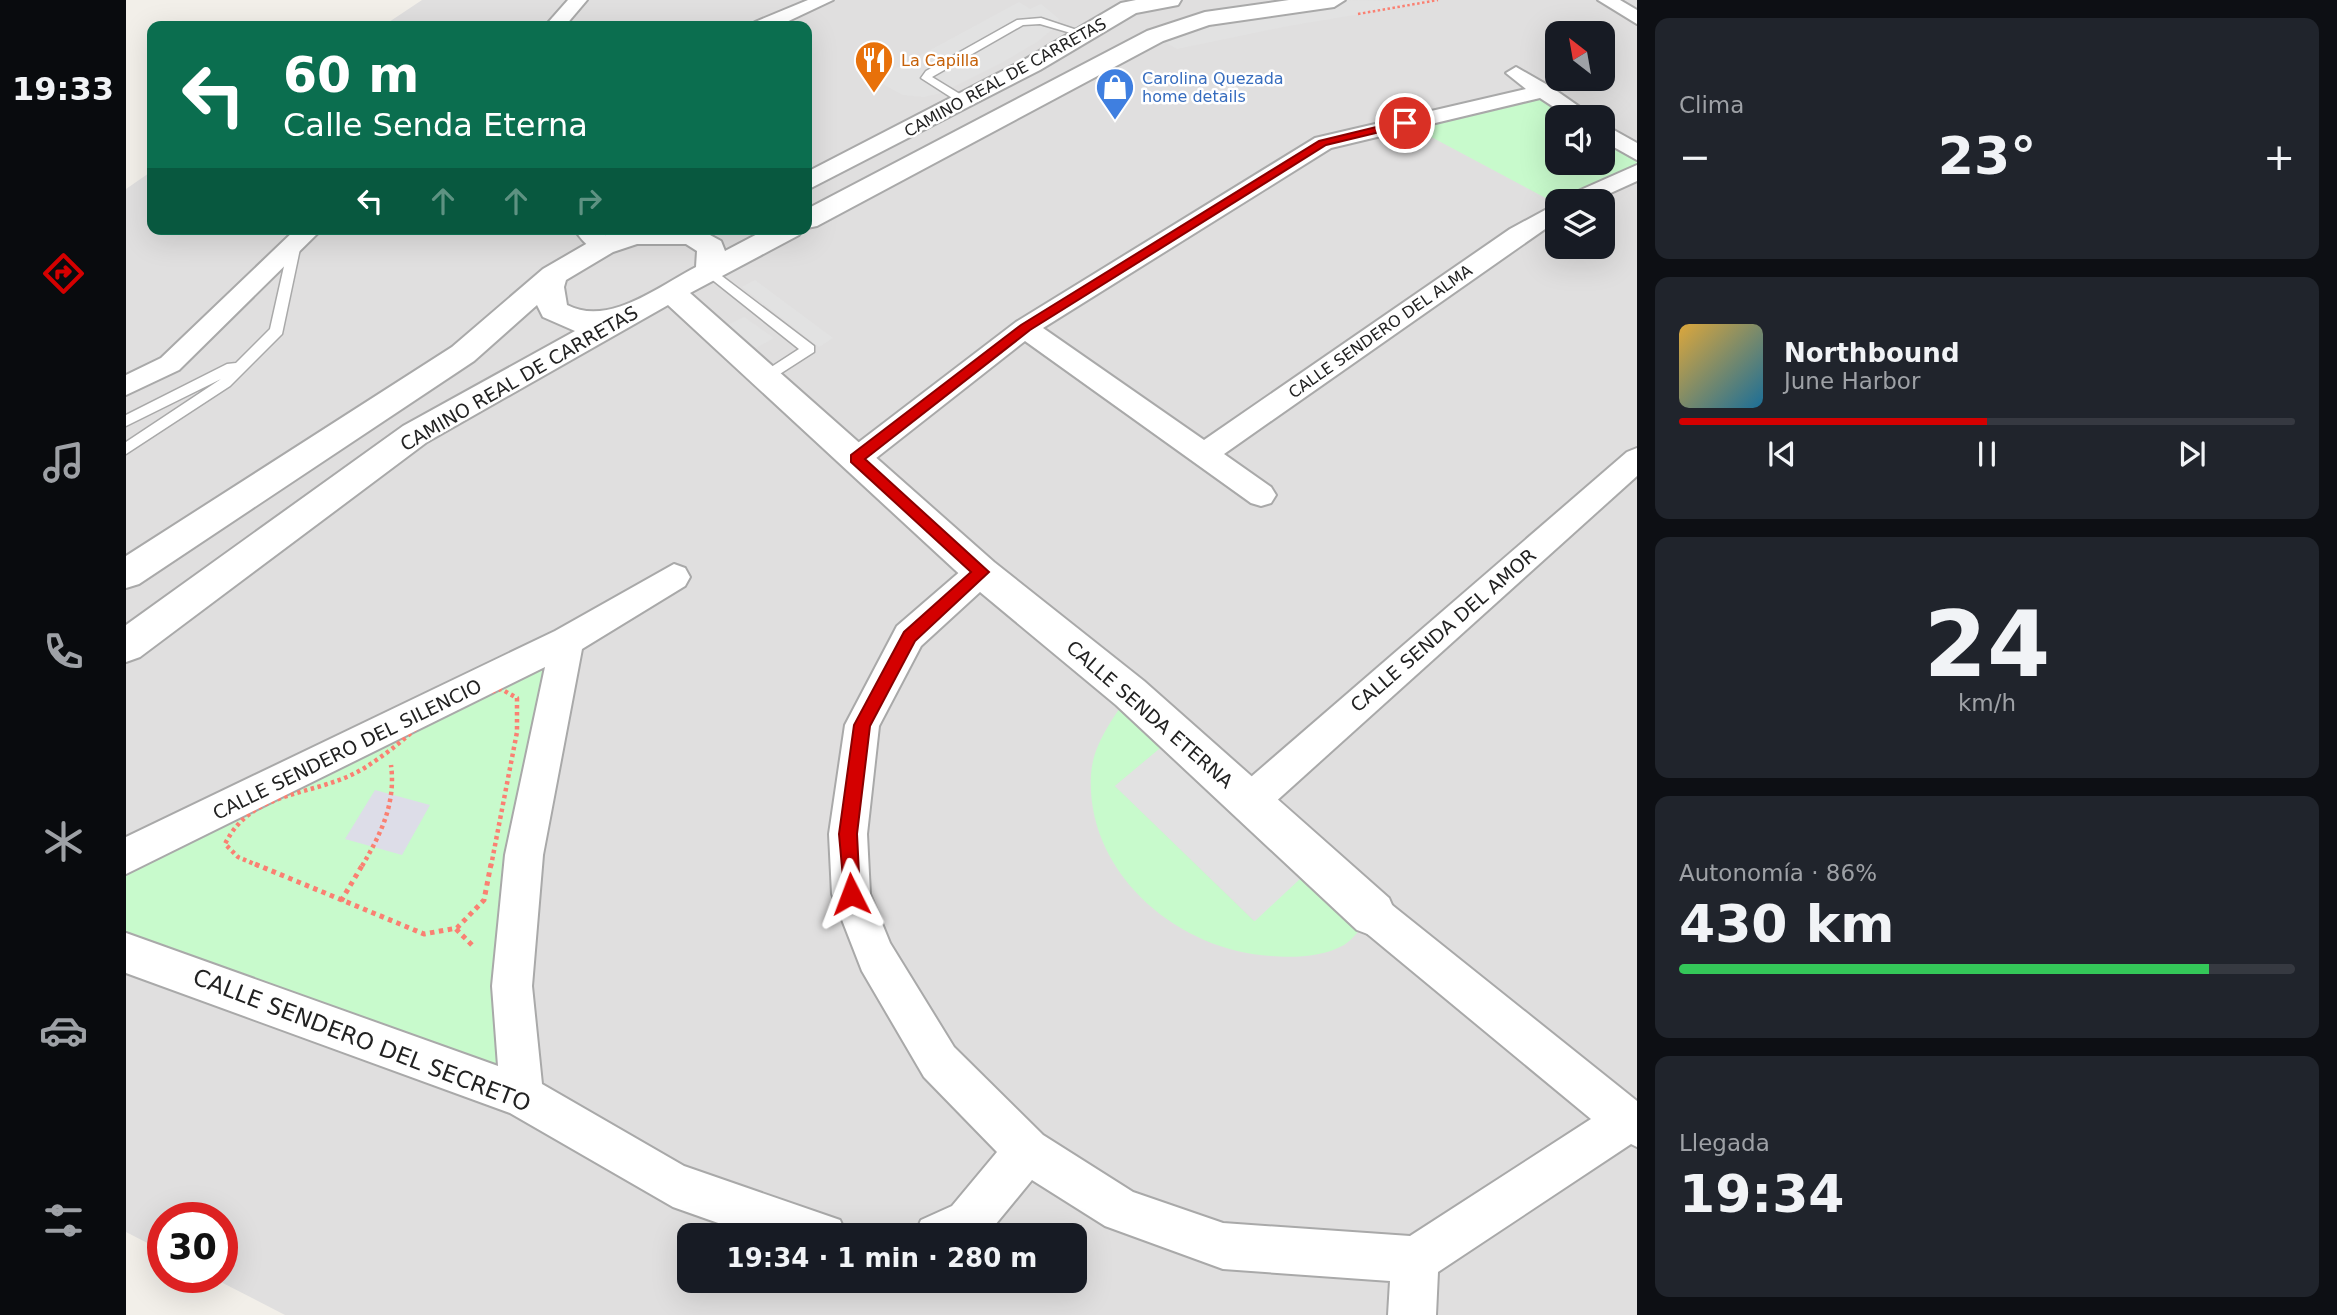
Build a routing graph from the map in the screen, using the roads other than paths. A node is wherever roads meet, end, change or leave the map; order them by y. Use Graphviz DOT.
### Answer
graph roads {
  1 [pos="578,0"];
  2 [pos="824,0"];
  3 [pos="1170,0"];
  4 [pos="1334,0"];
  5 [pos="1606,0"];
  6 [pos="1637,18"];
  7 [pos="567,21"];
  8 [pos="774,21"];
  9 [pos="1081,33"];
  10 [pos="1516,73"];
  11 [pos="1544,91"];
  12 [pos="964,101"];
  13 [pos="1565,105"];
  14 [pos="1615,139"];
  15 [pos="1637,153"];
  16 [pos="1637,172"];
  17 [pos="812,179"];
  18 [pos="1601,189"];
  19 [pos="812,217"];
  20 [pos="1545,218"];
  21 [pos="618,235"];
  22 [pos="778,235"];
  23 [pos="302,237"];
  24 [pos="710,271"];
  25 [pos="552,275"];
  26 [pos="671,292"];
  27 [pos="617,320"];
  28 [pos="1026,328"];
  29 [pos="249,358"];
  30 [pos="767,376"];
  31 [pos="126,386"];
  32 [pos="126,421"];
  33 [pos="126,449"];
  34 [pos="1204,454"];
  35 [pos="856,459"];
  36 [pos="1637,459"];
  37 [pos="1261,495"];
  38 [pos="981,572"];
  39 [pos="126,573"];
  40 [pos="674,577"];
  41 [pos="567,641"];
  42 [pos="126,646"];
  43 [pos="1250,801"];
  44 [pos="126,856"];
  45 [pos="1373,914"];
  46 [pos="126,953"];
  47 [pos="522,1096"];
  48 [pos="1632,1123"];
  49 [pos="1027,1151"];
  50 [pos="786,1223"];
  51 [pos="966,1223"];
  52 [pos="1415,1261"];
  53 [pos="1412,1315"];
  1 -- 7 [label="street"];
  2 -- 8 [label="street"];
  3 -- 9 [label="street, CAMINO REAL DE CARRETAS"];
  4 -- 19 [label="street, CAMINO REAL DE CARRETAS"];
  5 -- 6 [label="street"];
  9 -- 12 [label="street, CAMINO REAL DE CARRETAS"];
  9 -- 12 [label="lane"];
  10 -- 11 [label="street"];
  11 -- 13 [label="street"];
  11 -- 28 [label="street"];
  12 -- 17 [label="street, CAMINO REAL DE CARRETAS"];
  14 -- 15 [label="street"];
  16 -- 18 [label="street"];
  20 -- 34 [label="street, CALLE SENDERO DEL ALMA"];
  21 -- 24 [label="street"];
  21 -- 25 [label="street"];
  22 -- 24 [label="street, CAMINO REAL DE CARRETAS"];
  23 -- 29 [label="lane"];
  23 -- 31 [label="street"];
  24 -- 26 [label="street, CAMINO REAL DE CARRETAS"];
  24 -- 30 [label="lane"];
  25 -- 27 [label="street"];
  25 -- 39 [label="street"];
  26 -- 27 [label="street, CAMINO REAL DE CARRETAS"];
  26 -- 30 [label="street, CALLE SENDA ETERNA"];
  27 -- 42 [label="street, CAMINO REAL DE CARRETAS"];
  28 -- 34 [label="street"];
  28 -- 35 [label="street"];
  29 -- 32 [label="lane"];
  29 -- 33 [label="lane"];
  30 -- 35 [label="street, CALLE SENDA ETERNA"];
  34 -- 37 [label="street"];
  35 -- 38 [label="street, CALLE SENDA ETERNA"];
  36 -- 43 [label="street, CALLE SENDA DEL AMOR"];
  38 -- 43 [label="street, CALLE SENDA ETERNA"];
  38 -- 49 [label="street"];
  40 -- 41 [label="street, CALLE SENDERO DEL SILENCIO"];
  41 -- 44 [label="street, CALLE SENDERO DEL SILENCIO"];
  41 -- 47 [label="street"];
  43 -- 45 [label="street, CALLE SENDA ETERNA"];
  45 -- 48 [label="street, CALLE SENDA ETERNA"];
  46 -- 47 [label="street, CALLE SENDERO DEL SECRETO"];
  47 -- 50 [label="street, CALLE SENDERO DEL SECRETO"];
  48 -- 52 [label="street"];
  49 -- 51 [label="street"];
  49 -- 52 [label="street"];
  52 -- 53 [label="street"];
}
